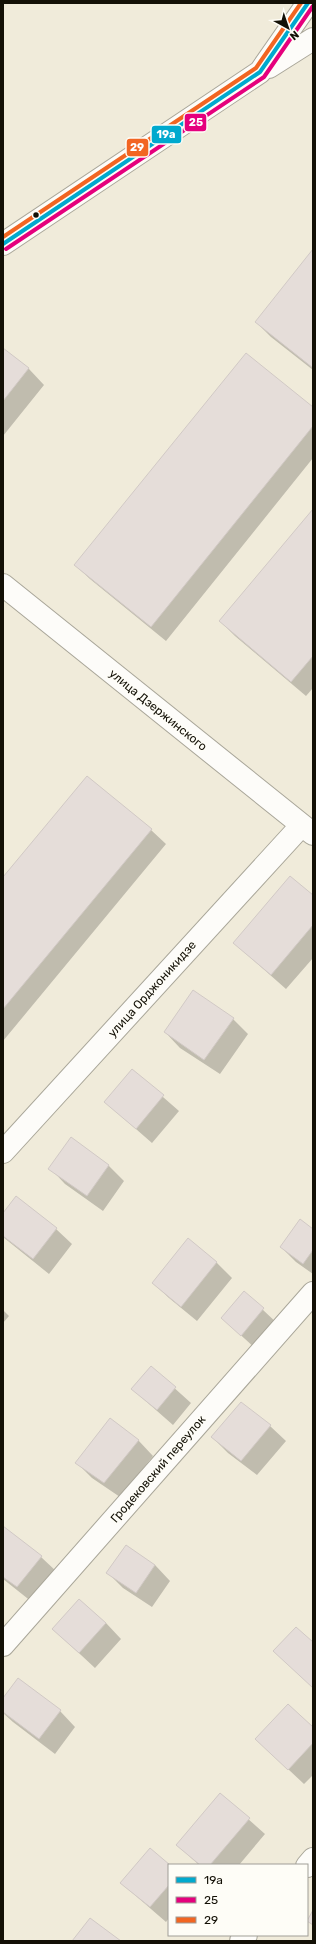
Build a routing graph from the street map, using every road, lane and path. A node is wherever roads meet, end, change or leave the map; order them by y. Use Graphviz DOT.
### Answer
graph roads {
  1 [pos="308,3"];
  2 [pos="313,39"];
  3 [pos="260,72"];
  4 [pos="3,244"];
  5 [pos="3,585"];
  6 [pos="307,830"];
  7 [pos="3,1152"];
  8 [pos="313,1293"];
  9 [pos="3,1645"];
  1 -- 3 [label="main road"];
  2 -- 3 [label="main road"];
  3 -- 4 [label="main road"];
  5 -- 6 [label="main road, улица Дзержинского"];
  6 -- 7 [label="main road, улица Орджоникидзе"];
  8 -- 9 [label="main road, Гродековский переулок"];
}
